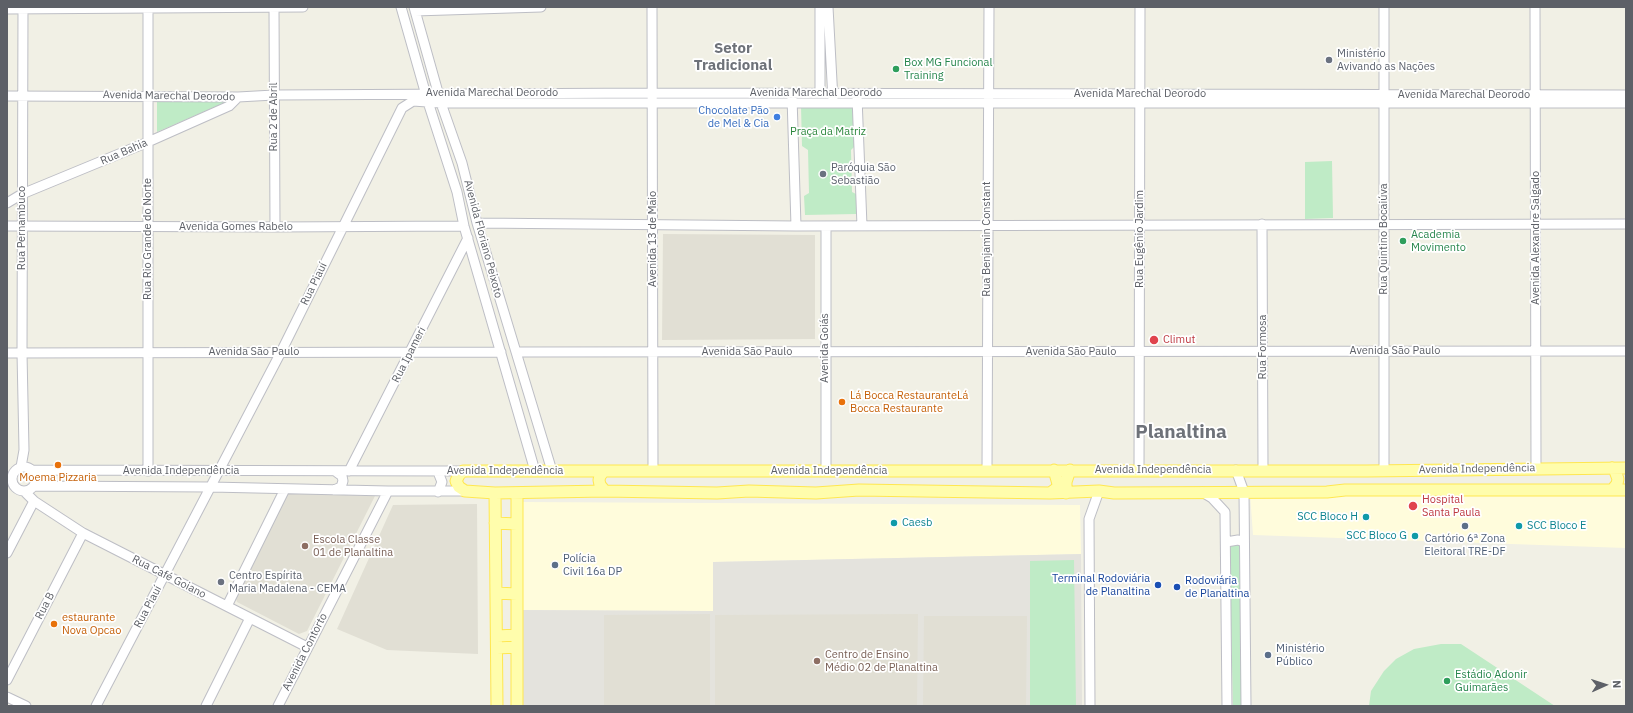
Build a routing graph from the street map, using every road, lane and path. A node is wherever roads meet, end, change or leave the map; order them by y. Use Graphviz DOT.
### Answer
graph roads {
  1 [pos="274,7"];
  2 [pos="303,7"];
  3 [pos="401,7"];
  4 [pos="541,7"];
  5 [pos="652,7"];
  6 [pos="820,7"];
  7 [pos="828,7"];
  8 [pos="989,7"];
  9 [pos="1140,7"];
  10 [pos="1384,7"];
  11 [pos="1535,7"];
  12 [pos="23,8"];
  13 [pos="148,8"];
  14 [pos="7,9"];
  15 [pos="414,9"];
  16 [pos="792,93"];
  17 [pos="832,93"];
  18 [pos="857,93"];
  19 [pos="439,94"];
  20 [pos="820,94"];
  21 [pos="274,95"];
  22 [pos="1626,95"];
  23 [pos="7,96"];
  24 [pos="23,96"];
  25 [pos="148,96"];
  26 [pos="238,97"];
  27 [pos="427,98"];
  28 [pos="653,98"];
  29 [pos="988,99"];
  30 [pos="1140,99"];
  31 [pos="1384,99"];
  32 [pos="1536,99"];
  33 [pos="413,101"];
  34 [pos="441,103"];
  35 [pos="792,103"];
  36 [pos="833,103"];
  37 [pos="857,103"];
  38 [pos="1626,103"];
  39 [pos="148,142"];
  40 [pos="462,163"];
  41 [pos="449,167"];
  42 [pos="470,191"];
  43 [pos="457,192"];
  44 [pos="22,194"];
  45 [pos="7,203"];
  46 [pos="477,223"];
  47 [pos="1262,224"];
  48 [pos="1385,224"];
  49 [pos="1536,224"];
  50 [pos="1626,224"];
  51 [pos="987,225"];
  52 [pos="1140,225"];
  53 [pos="7,226"];
  54 [pos="22,226"];
  55 [pos="343,226"];
  56 [pos="464,226"];
  57 [pos="653,226"];
  58 [pos="796,226"];
  59 [pos="826,226"];
  60 [pos="862,226"];
  61 [pos="148,227"];
  62 [pos="275,227"];
  63 [pos="468,238"];
  64 [pos="496,283"];
  65 [pos="482,287"];
  66 [pos="501,304"];
  67 [pos="489,309"];
  68 [pos="653,351"];
  69 [pos="1140,351"];
  70 [pos="1263,351"];
  71 [pos="1384,351"];
  72 [pos="1536,351"];
  73 [pos="1626,351"];
  74 [pos="149,352"];
  75 [pos="281,352"];
  76 [pos="411,352"];
  77 [pos="501,352"];
  78 [pos="516,352"];
  79 [pos="826,352"];
  80 [pos="987,352"];
  81 [pos="7,353"];
  82 [pos="22,353"];
  83 [pos="533,409"];
  84 [pos="518,412"];
  85 [pos="1536,468"];
  86 [pos="1612,468"];
  87 [pos="1626,468"];
  88 [pos="28,469"];
  89 [pos="987,470"];
  90 [pos="1054,470"];
  91 [pos="1070,470"];
  92 [pos="1139,470"];
  93 [pos="1236,470"];
  94 [pos="1263,470"];
  95 [pos="1384,470"];
  96 [pos="148,471"];
  97 [pos="218,471"];
  98 [pos="278,471"];
  99 [pos="335,471"];
  100 [pos="348,471"];
  101 [pos="463,471"];
  102 [pos="535,471"];
  103 [pos="552,471"];
  104 [pos="604,471"];
  105 [pos="653,471"];
  106 [pos="747,471"];
  107 [pos="826,471"];
  108 [pos="1346,471"];
  109 [pos="1367,471"];
  110 [pos="438,472"];
  111 [pos="577,472"];
  112 [pos="775,472"];
  113 [pos="10,473"];
  114 [pos="34,486"];
  115 [pos="7,487"];
  116 [pos="211,487"];
  117 [pos="281,489"];
  118 [pos="333,490"];
  119 [pos="749,490"];
  120 [pos="1345,490"];
  121 [pos="1359,490"];
  122 [pos="1612,490"];
  123 [pos="1626,490"];
  124 [pos="21,491"];
  125 [pos="388,491"];
  126 [pos="465,491"];
  127 [pos="605,491"];
  128 [pos="770,491"];
  129 [pos="1099,491"];
  130 [pos="438,492"];
  131 [pos="576,492"];
  132 [pos="1202,492"];
  133 [pos="1244,492"];
  134 [pos="495,493"];
  135 [pos="517,493"];
  136 [pos="1050,493"];
  137 [pos="1066,493"];
  138 [pos="34,501"];
  139 [pos="495,523"];
  140 [pos="517,524"];
  141 [pos="83,533"];
  142 [pos="1226,542"];
  143 [pos="1244,542"];
  144 [pos="7,553"];
  145 [pos="165,575"];
  146 [pos="496,593"];
  147 [pos="517,594"];
  148 [pos="227,606"];
  149 [pos="250,618"];
  150 [pos="517,635"];
  151 [pos="497,642"];
  152 [pos="307,647"];
  153 [pos="517,648"];
  154 [pos="7,680"];
  155 [pos="7,696"];
  156 [pos="26,706"];
  157 [pos="96,706"];
  158 [pos="206,706"];
  159 [pos="278,706"];
  160 [pos="496,706"];
  161 [pos="517,706"];
  162 [pos="1090,706"];
  163 [pos="1227,706"];
  164 [pos="1246,706"];
  1 -- 2 [label="street"];
  1 -- 13 [label="street"];
  1 -- 21 [label="street, Rua 2 de Abril"];
  3 -- 27 [label="street, Avenida Floriano Peixoto"];
  4 -- 15 [label="street"];
  5 -- 28 [label="street, Avenida 13 de Maio"];
  6 -- 20 [label="street"];
  7 -- 17 [label="street"];
  8 -- 29 [label="street, Rua Benjamin Constant"];
  9 -- 30 [label="street, Rua Eugênio Jardim"];
  10 -- 31 [label="street, Rua Quintino Bocaiúva"];
  11 -- 32 [label="street, Avenida Alexandre Salgado"];
  12 -- 13 [label="street"];
  12 -- 14 [label="street"];
  12 -- 24 [label="street, Rua Pernambuco"];
  13 -- 25 [label="street, Rua Rio Grande do Norte"];
  15 -- 19 [label="street, Avenida Floriano Peixoto"];
  16 -- 20 [label="street, Avenida Marechal Deorodo"];
  16 -- 28 [label="street, Avenida Marechal Deorodo"];
  16 -- 35 [label="street"];
  17 -- 18 [label="street, Avenida Marechal Deorodo"];
  17 -- 20 [label="street, Avenida Marechal Deorodo"];
  17 -- 36 [label="street"];
  18 -- 29 [label="street, Avenida Marechal Deorodo"];
  18 -- 37 [label="street"];
  19 -- 27 [label="street, Avenida Marechal Deorodo"];
  19 -- 28 [label="street, Avenida Marechal Deorodo"];
  19 -- 34 [label="street, Avenida Floriano Peixoto"];
  21 -- 26 [label="street, Avenida Marechal Deorodo"];
  21 -- 27 [label="street, Avenida Marechal Deorodo"];
  21 -- 62 [label="street, Rua 2 de Abril"];
  22 -- 32 [label="street, Avenida Marechal Deorodo"];
  23 -- 24 [label="street, Avenida Marechal Deorodo"];
  24 -- 25 [label="street, Avenida Marechal Deorodo"];
  24 -- 44 [label="street, Rua Pernambuco"];
  25 -- 26 [label="street, Avenida Marechal Deorodo"];
  25 -- 39 [label="street, Rua Rio Grande do Norte"];
  26 -- 39 [label="street, Rua Bahia"];
  27 -- 33 [label="street, Avenida Marechal Deorodo"];
  27 -- 34 [label="street, Avenida Marechal Deorodo"];
  27 -- 41 [label="street, Avenida Floriano Peixoto"];
  28 -- 34 [label="street, Avenida Marechal Deorodo"];
  28 -- 35 [label="street, Avenida Marechal Deorodo"];
  28 -- 57 [label="street, Avenida 13 de Maio"];
  29 -- 30 [label="street, Avenida Marechal Deorodo"];
  29 -- 37 [label="street, Avenida Marechal Deorodo"];
  29 -- 51 [label="street, Rua Benjamin Constant"];
  30 -- 31 [label="street, Avenida Marechal Deorodo"];
  30 -- 52 [label="street, Rua Eugênio Jardim"];
  31 -- 32 [label="street, Avenida Marechal Deorodo"];
  31 -- 48 [label="street, Rua Quintino Bocaiúva"];
  32 -- 38 [label="street, Avenida Marechal Deorodo"];
  32 -- 49 [label="street, Avenida Alexandre Salgado"];
  33 -- 55 [label="street, Rua Piauí"];
  34 -- 40 [label="street, Avenida Floriano Peixoto"];
  35 -- 36 [label="street, Avenida Marechal Deorodo"];
  35 -- 58 [label="street"];
  36 -- 37 [label="street, Avenida Marechal Deorodo"];
  37 -- 60 [label="street"];
  39 -- 44 [label="street, Rua Bahia"];
  39 -- 61 [label="street, Rua Rio Grande do Norte"];
  40 -- 41 [label="street"];
  40 -- 42 [label="street, Avenida Floriano Peixoto"];
  41 -- 43 [label="street, Avenida Floriano Peixoto"];
  42 -- 43 [label="street"];
  42 -- 46 [label="street, Avenida Floriano Peixoto"];
  43 -- 56 [label="street, Avenida Floriano Peixoto"];
  44 -- 45 [label="street, Rua Bahia"];
  44 -- 54 [label="street, Rua Pernambuco"];
  46 -- 57 [label="street"];
  46 -- 64 [label="street, Avenida Floriano Peixoto"];
  47 -- 48 [label="street"];
  47 -- 52 [label="street"];
  47 -- 70 [label="street, Rua Formosa"];
  48 -- 49 [label="street"];
  48 -- 71 [label="street, Rua Quintino Bocaiúva"];
  49 -- 50 [label="street"];
  49 -- 72 [label="street, Avenida Alexandre Salgado"];
  51 -- 52 [label="street"];
  51 -- 60 [label="street"];
  51 -- 80 [label="street, Rua Benjamin Constant"];
  52 -- 69 [label="street, Rua Eugênio Jardim"];
  53 -- 54 [label="street, Avenida Gomes Rabelo"];
  54 -- 61 [label="street, Avenida Gomes Rabelo"];
  54 -- 82 [label="street, Rua Pernambuco"];
  55 -- 56 [label="street, Avenida Gomes Rabelo"];
  55 -- 62 [label="street, Avenida Gomes Rabelo"];
  55 -- 75 [label="street, Rua Piauí"];
  56 -- 63 [label="street, Avenida Floriano Peixoto"];
  57 -- 58 [label="street"];
  57 -- 68 [label="street, Avenida 13 de Maio"];
  58 -- 59 [label="street"];
  59 -- 60 [label="street"];
  59 -- 79 [label="street, Avenida Goiás"];
  61 -- 62 [label="street, Avenida Gomes Rabelo"];
  61 -- 74 [label="street, Rua Rio Grande do Norte"];
  63 -- 65 [label="street, Avenida Floriano Peixoto"];
  63 -- 76 [label="street, Rua Ipameri"];
  64 -- 65 [label="street"];
  64 -- 66 [label="street, Avenida Floriano Peixoto"];
  65 -- 67 [label="street, Avenida Floriano Peixoto"];
  66 -- 67 [label="street"];
  66 -- 78 [label="street, Avenida Floriano Peixoto"];
  67 -- 77 [label="street, Avenida Floriano Peixoto"];
  68 -- 78 [label="street, Avenida São Paulo"];
  68 -- 79 [label="street, Avenida São Paulo"];
  68 -- 105 [label="street, Avenida 13 de Maio"];
  69 -- 70 [label="street, Avenida São Paulo"];
  69 -- 80 [label="street, Avenida São Paulo"];
  69 -- 92 [label="street, Rua Eugênio Jardim"];
  70 -- 71 [label="street, Avenida São Paulo"];
  70 -- 94 [label="street, Rua Formosa"];
  71 -- 72 [label="street, Avenida São Paulo"];
  71 -- 95 [label="street, Rua Quintino Bocaiúva"];
  72 -- 73 [label="street, Avenida São Paulo"];
  72 -- 85 [label="street, Avenida Alexandre Salgado"];
  74 -- 75 [label="street, Avenida São Paulo"];
  74 -- 82 [label="street, Avenida São Paulo"];
  74 -- 96 [label="street, Rua Rio Grande do Norte"];
  75 -- 76 [label="street, Avenida São Paulo"];
  75 -- 97 [label="street, Rua Piauí"];
  76 -- 77 [label="street, Avenida São Paulo"];
  76 -- 100 [label="street, Rua Ipameri"];
  77 -- 84 [label="street, Avenida Floriano Peixoto"];
  78 -- 83 [label="street, Avenida Floriano Peixoto"];
  79 -- 80 [label="street, Avenida São Paulo"];
  79 -- 107 [label="street, Avenida Goiás"];
  80 -- 89 [label="street, Rua Benjamin Constant"];
  81 -- 82 [label="street, Avenida São Paulo"];
  82 -- 88 [label="street, Rua Pernambuco"];
  83 -- 84 [label="street"];
  83 -- 103 [label="street, Avenida Floriano Peixoto"];
  84 -- 102 [label="street, Avenida Floriano Peixoto"];
  85 -- 86 [label="main road, Avenida Independência"];
  85 -- 95 [label="main road, Avenida Independência"];
  86 -- 87 [label="main road, Avenida Independência"];
  86 -- 122 [label="main road"];
  88 -- 96 [label="street, Avenida Independência"];
  88 -- 113 [label="street"];
  88 -- 114 [label="street"];
  89 -- 90 [label="main road, Avenida Independência"];
  89 -- 107 [label="main road, Avenida Independência"];
  90 -- 91 [label="main road, Avenida Independência"];
  90 -- 136 [label="main road"];
  91 -- 92 [label="main road, Avenida Independência"];
  91 -- 137 [label="main road"];
  92 -- 93 [label="main road, Avenida Independência"];
  93 -- 94 [label="main road, Avenida Independência"];
  93 -- 133 [label="street"];
  94 -- 108 [label="main road, Avenida Independência"];
  95 -- 109 [label="main road, Avenida Independência"];
  96 -- 97 [label="street, Avenida Independência"];
  97 -- 98 [label="street, Avenida Independência"];
  97 -- 116 [label="street, Rua Piauí"];
  98 -- 99 [label="street, Avenida Independência"];
  98 -- 117 [label="street"];
  99 -- 100 [label="street, Avenida Independência"];
  99 -- 118 [label="street"];
  100 -- 110 [label="street, Avenida Independência"];
  101 -- 102 [label="main road, Avenida Independência"];
  101 -- 110 [label="street, Avenida Independência"];
  101 -- 126 [label="main road"];
  102 -- 103 [label="main road, Avenida Independência"];
  103 -- 111 [label="main road, Avenida Independência"];
  104 -- 105 [label="main road, Avenida Independência"];
  104 -- 111 [label="main road, Avenida Independência"];
  104 -- 127 [label="main road"];
  105 -- 106 [label="main road, Avenida Independência"];
  106 -- 112 [label="main road, Avenida Independência"];
  106 -- 119 [label="main road"];
  107 -- 112 [label="main road, Avenida Independência"];
  108 -- 109 [label="main road, Avenida Independência"];
  108 -- 120 [label="main road"];
  109 -- 121 [label="main road"];
  110 -- 130 [label="street"];
  111 -- 131 [label="main road"];
  112 -- 128 [label="main road"];
  113 -- 124 [label="street"];
  114 -- 116 [label="street, Avenida Independência"];
  114 -- 124 [label="street"];
  115 -- 124 [label="street"];
  116 -- 117 [label="street, Avenida Independência"];
  116 -- 145 [label="street, Rua Piauí"];
  117 -- 118 [label="street, Avenida Independência"];
  117 -- 148 [label="street"];
  118 -- 125 [label="street, Avenida Independência"];
  119 -- 127 [label="main road, Avenida Independência"];
  119 -- 128 [label="main road, Avenida Independência"];
  120 -- 121 [label="main road, Avenida Independência"];
  120 -- 133 [label="main road, Avenida Independência"];
  121 -- 122 [label="main road, Avenida Independência"];
  122 -- 123 [label="main road, Avenida Independência"];
  124 -- 138 [label="street, Rua Café Goiano"];
  125 -- 130 [label="street, Avenida Independência"];
  125 -- 152 [label="street, Avenida Contorto"];
  126 -- 130 [label="street, Avenida Independência"];
  126 -- 134 [label="main road, Avenida Independência"];
  127 -- 131 [label="main road, Avenida Independência"];
  128 -- 136 [label="main road, Avenida Independência"];
  129 -- 132 [label="main road, Avenida Independência"];
  129 -- 137 [label="main road, Avenida Independência"];
  129 -- 162 [label="street"];
  131 -- 135 [label="main road, Avenida Independência"];
  132 -- 133 [label="main road, Avenida Independência"];
  132 -- 142 [label="street"];
  133 -- 143 [label="street"];
  134 -- 135 [label="main road, Avenida Independência"];
  134 -- 139 [label="main road"];
  135 -- 140 [label="main road"];
  136 -- 137 [label="main road, Avenida Independência"];
  138 -- 141 [label="street, Rua Café Goiano"];
  138 -- 144 [label="street"];
  139 -- 140 [label="main road"];
  139 -- 146 [label="main road"];
  140 -- 147 [label="main road"];
  141 -- 145 [label="street, Rua Café Goiano"];
  141 -- 154 [label="street, Rua B"];
  142 -- 143 [label="street"];
  142 -- 163 [label="street"];
  143 -- 164 [label="street"];
  145 -- 148 [label="street, Rua Café Goiano"];
  145 -- 157 [label="street, Rua Piauí"];
  146 -- 147 [label="main road"];
  146 -- 151 [label="main road"];
  147 -- 150 [label="main road"];
  148 -- 149 [label="street, Rua Café Goiano"];
  149 -- 152 [label="street, Rua Café Goiano"];
  149 -- 158 [label="street"];
  150 -- 151 [label="main road"];
  150 -- 153 [label="main road"];
  151 -- 153 [label="main road"];
  151 -- 160 [label="main road"];
  152 -- 159 [label="street, Avenida Contorto"];
  153 -- 161 [label="main road"];
  155 -- 156 [label="street"];
}
